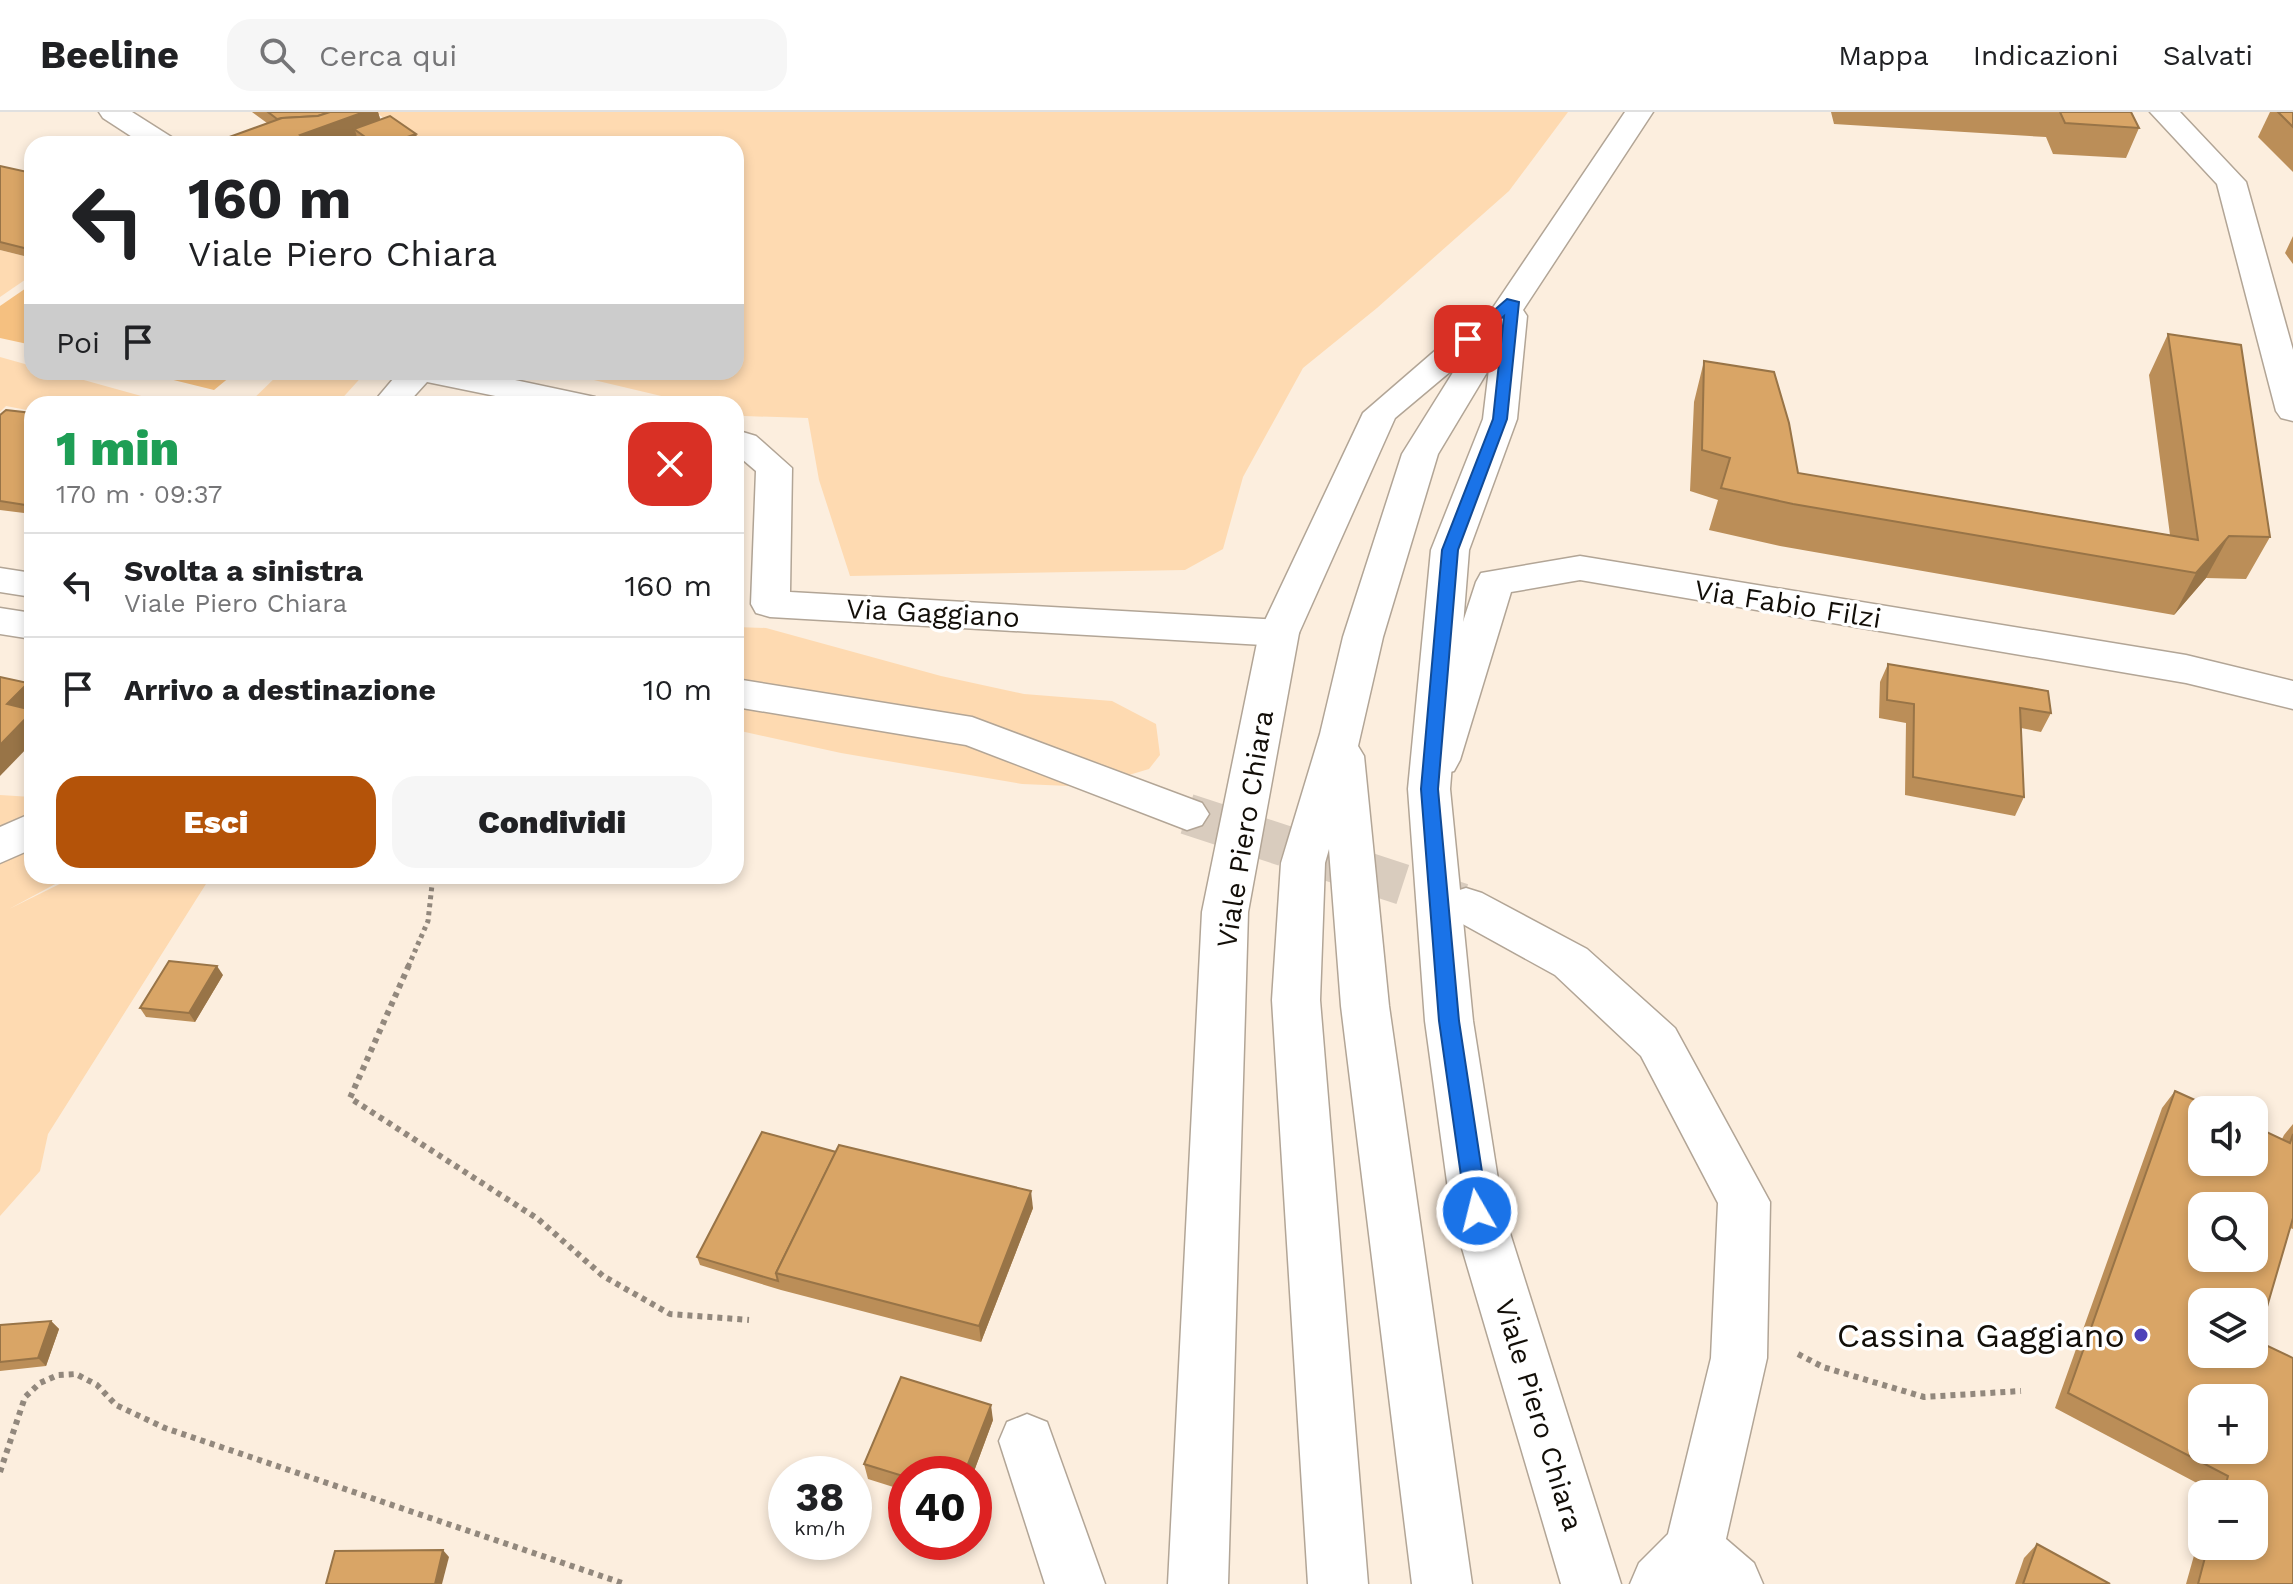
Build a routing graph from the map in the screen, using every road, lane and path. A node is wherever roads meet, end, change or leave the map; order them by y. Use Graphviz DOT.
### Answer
graph roads {
  1 [pos="113,112"];
  2 [pos="1639,112"];
  3 [pos="2164,112"];
  4 [pos="150,136"];
  5 [pos="1512,302"];
  6 [pos="410,380"];
  7 [pos="468,380"];
  8 [pos="396,396"];
  9 [pos="544,396"];
  10 [pos="2293,411"];
  11 [pos="744,443"];
  12 [pos="0,580"];
  13 [pos="24,584"];
  14 [pos="0,621"];
  15 [pos="24,625"];
  16 [pos="1279,633"];
  17 [pos="744,694"];
  18 [pos="2293,695"];
  19 [pos="1341,734"];
  20 [pos="1429,789"];
  21 [pos="1187,814"];
  22 [pos="24,834"];
  23 [pos="0,847"];
  24 [pos="432,884"];
  25 [pos="1466,905"];
  26 [pos="749,1320"];
  27 [pos="1740,1324"];
  28 [pos="2021,1391"];
  29 [pos="1027,1441"];
  30 [pos="0,1472"];
  31 [pos="1696,1573"];
  32 [pos="625,1584"];
  33 [pos="1075,1584"];
  34 [pos="1198,1584"];
  35 [pos="1338,1584"];
  36 [pos="1442,1584"];
  37 [pos="1591,1584"];
  1 -- 4 [label="street"];
  2 -- 5 [label="street, Viale Piero Chiara"];
  3 -- 10 [label="street"];
  5 -- 16 [label="street, Viale Piero Chiara"];
  5 -- 19 [label="street, Viale Piero Chiara"];
  5 -- 20 [label="street, Viale Piero Chiara"];
  6 -- 8 [label="street"];
  7 -- 9 [label="street"];
  11 -- 16 [label="street, Via Gaggiano"];
  12 -- 13 [label="street"];
  14 -- 15 [label="street"];
  16 -- 34 [label="street, Viale Piero Chiara"];
  17 -- 21 [label="street"];
  18 -- 20 [label="street, Via Fabio Filzi"];
  19 -- 35 [label="street, Viale Piero Chiara"];
  19 -- 36 [label="street, Viale Piero Chiara"];
  20 -- 37 [label="street, Viale Piero Chiara"];
  22 -- 23 [label="street"];
  24 -- 26 [label="path"];
  25 -- 27 [label="street"];
  27 -- 28 [label="path"];
  27 -- 31 [label="street"];
  29 -- 33 [label="street"];
  30 -- 32 [label="path"];
}
